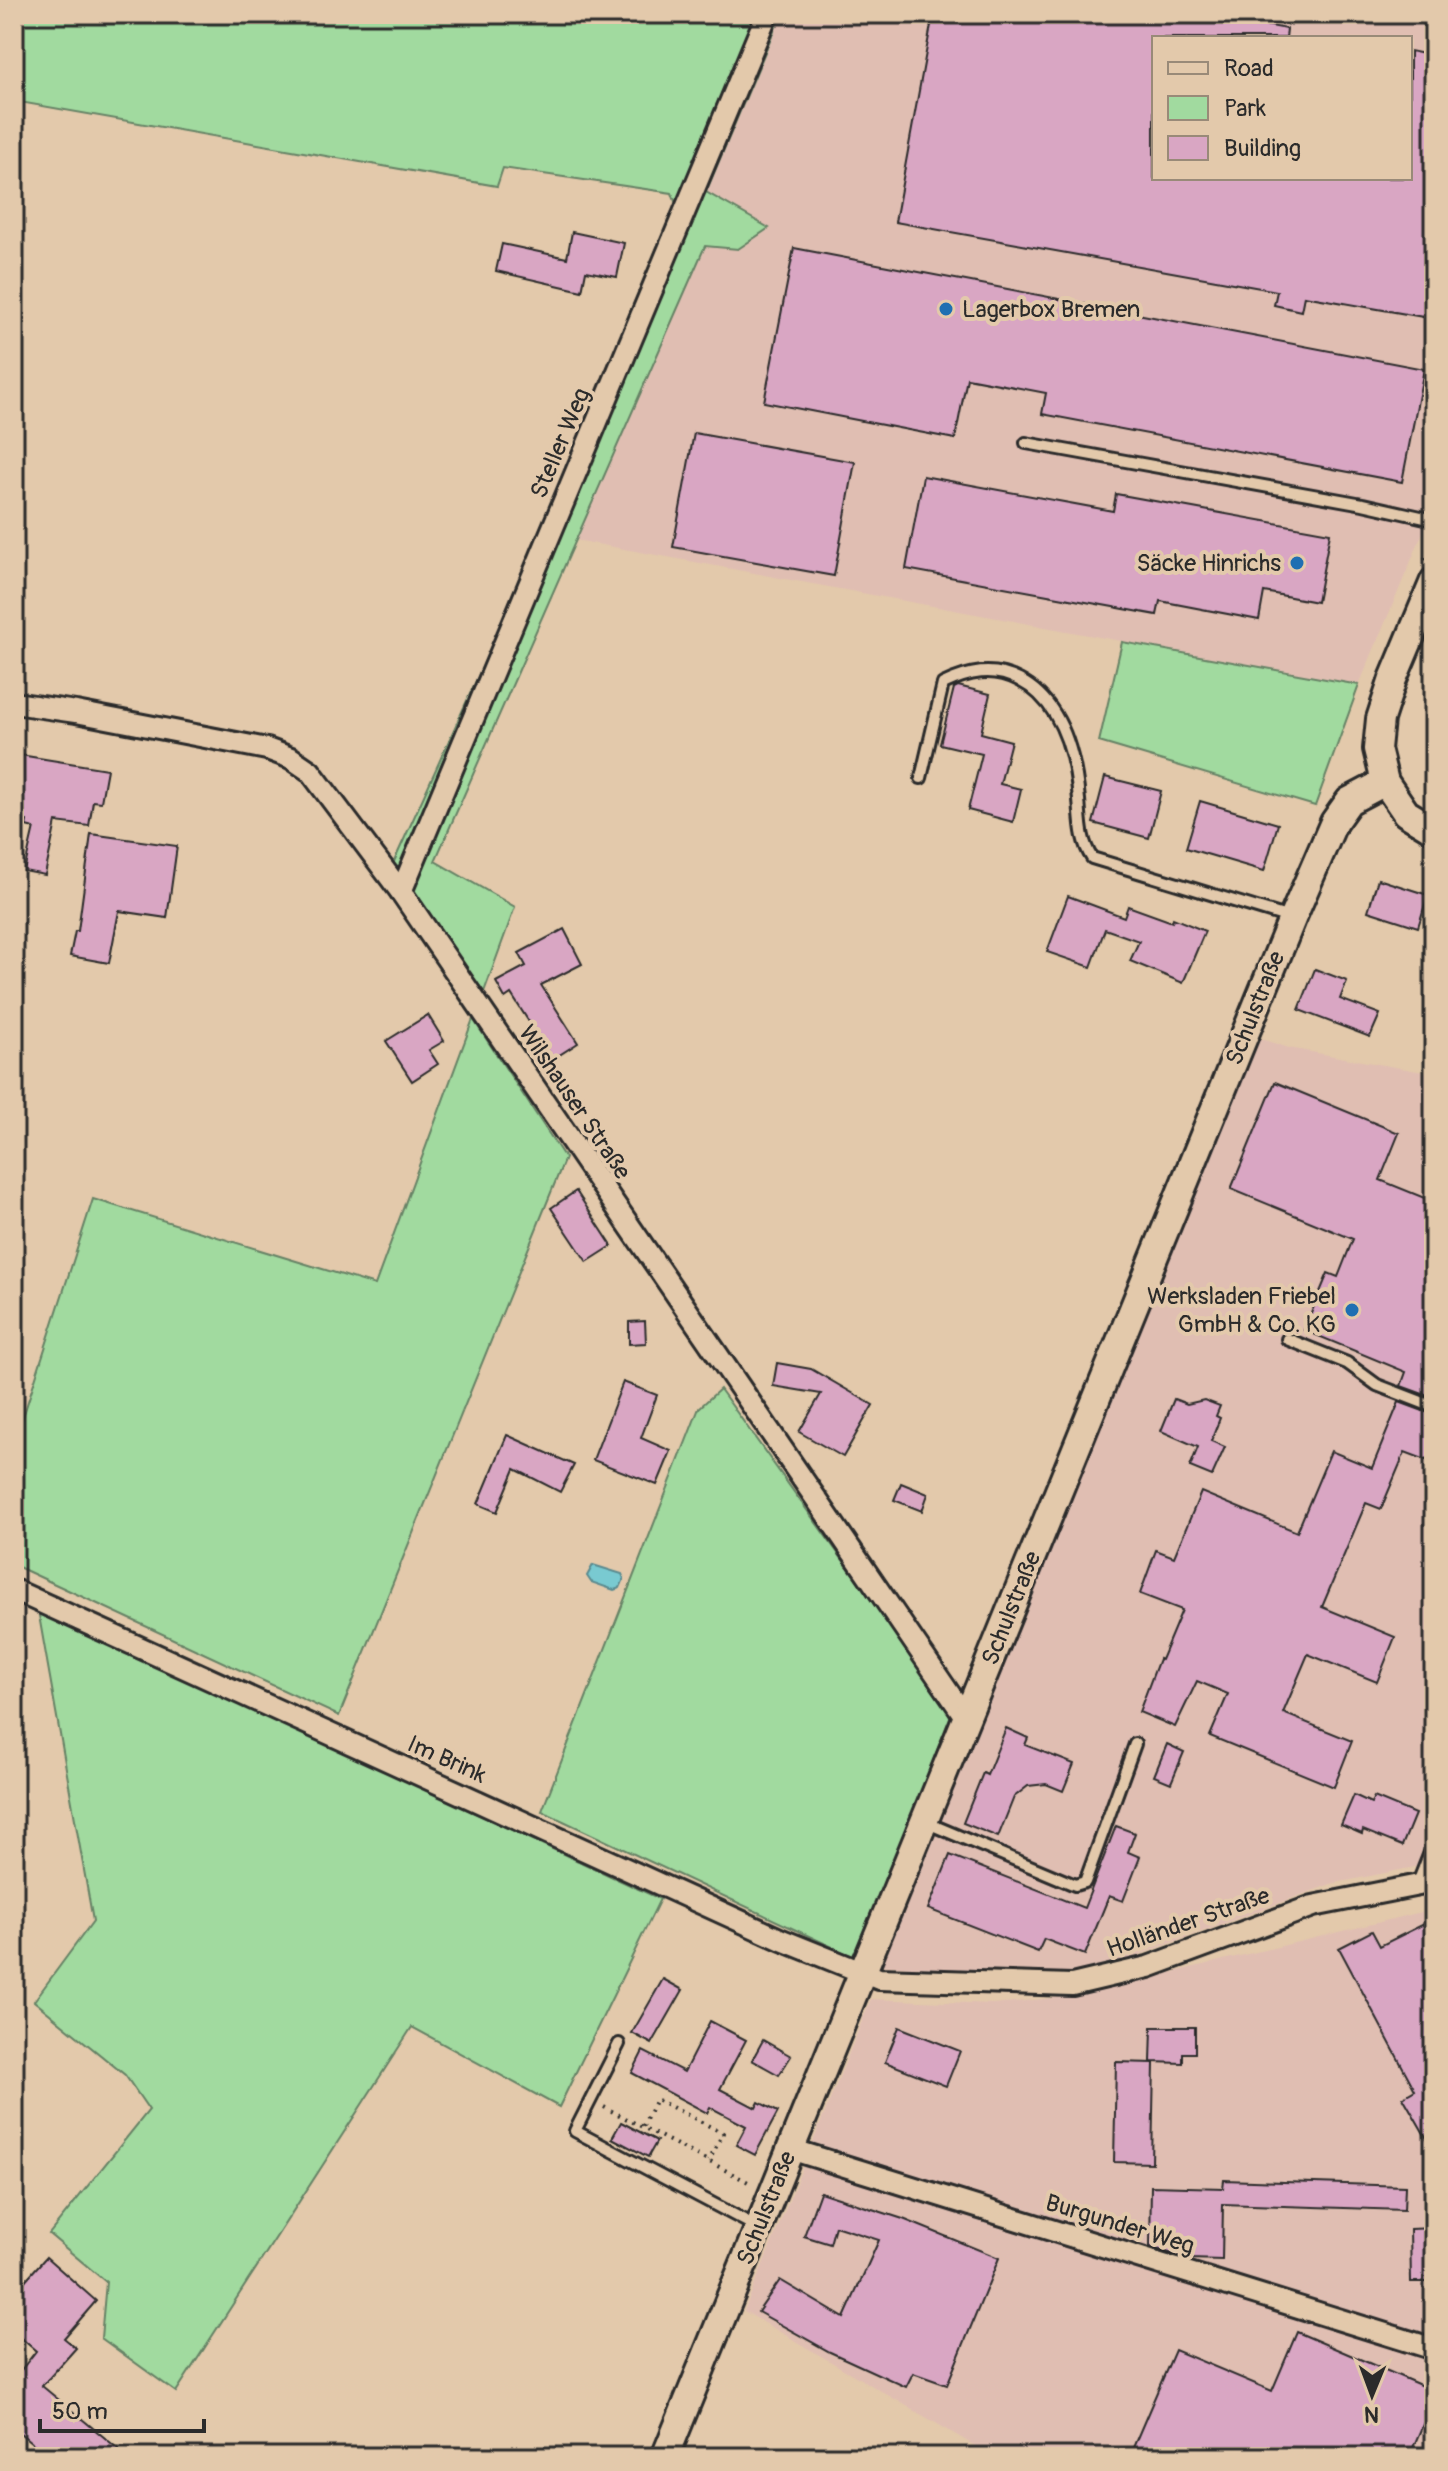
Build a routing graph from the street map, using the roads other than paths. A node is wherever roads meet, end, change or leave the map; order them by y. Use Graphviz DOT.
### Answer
graph roads {
  1 [pos="767,14"];
  2 [pos="1026,443"];
  3 [pos="1434,520"];
  4 [pos="1434,581"];
  5 [pos="14,703"];
  6 [pos="921,778"];
  7 [pos="1385,782"];
  8 [pos="1434,830"];
  9 [pos="401,892"];
  10 [pos="1292,919"];
  11 [pos="1287,1339"];
  12 [pos="1434,1407"];
  13 [pos="14,1590"];
  14 [pos="966,1718"];
  15 [pos="1135,1744"];
  16 [pos="923,1822"];
  17 [pos="1434,1856"];
  18 [pos="1429,1883"];
  19 [pos="861,1972"];
  20 [pos="619,2044"];
  21 [pos="790,2149"];
  22 [pos="757,2227"];
  23 [pos="1434,2349"];
  24 [pos="665,2457"];
  1 -- 9 [label="street, Steller Weg"];
  2 -- 3 [label="lane"];
  4 -- 7 [label="street"];
  5 -- 9 [label="street, Wilshauser Straße"];
  6 -- 10 [label="lane"];
  7 -- 8 [label="street"];
  7 -- 10 [label="street, Schulstraße"];
  9 -- 14 [label="street, Wilshauser Straße"];
  10 -- 14 [label="street, Schulstraße"];
  11 -- 12 [label="lane"];
  13 -- 19 [label="street, Im Brink"];
  14 -- 16 [label="street, Schulstraße"];
  15 -- 16 [label="lane"];
  16 -- 19 [label="street, Schulstraße"];
  17 -- 18 [label="street"];
  18 -- 19 [label="street, Holländer Straße"];
  19 -- 21 [label="street, Schulstraße"];
  20 -- 22 [label="lane"];
  21 -- 22 [label="street, Schulstraße"];
  21 -- 23 [label="street, Burgunder Weg"];
  22 -- 24 [label="street, Schulstraße"];
}
